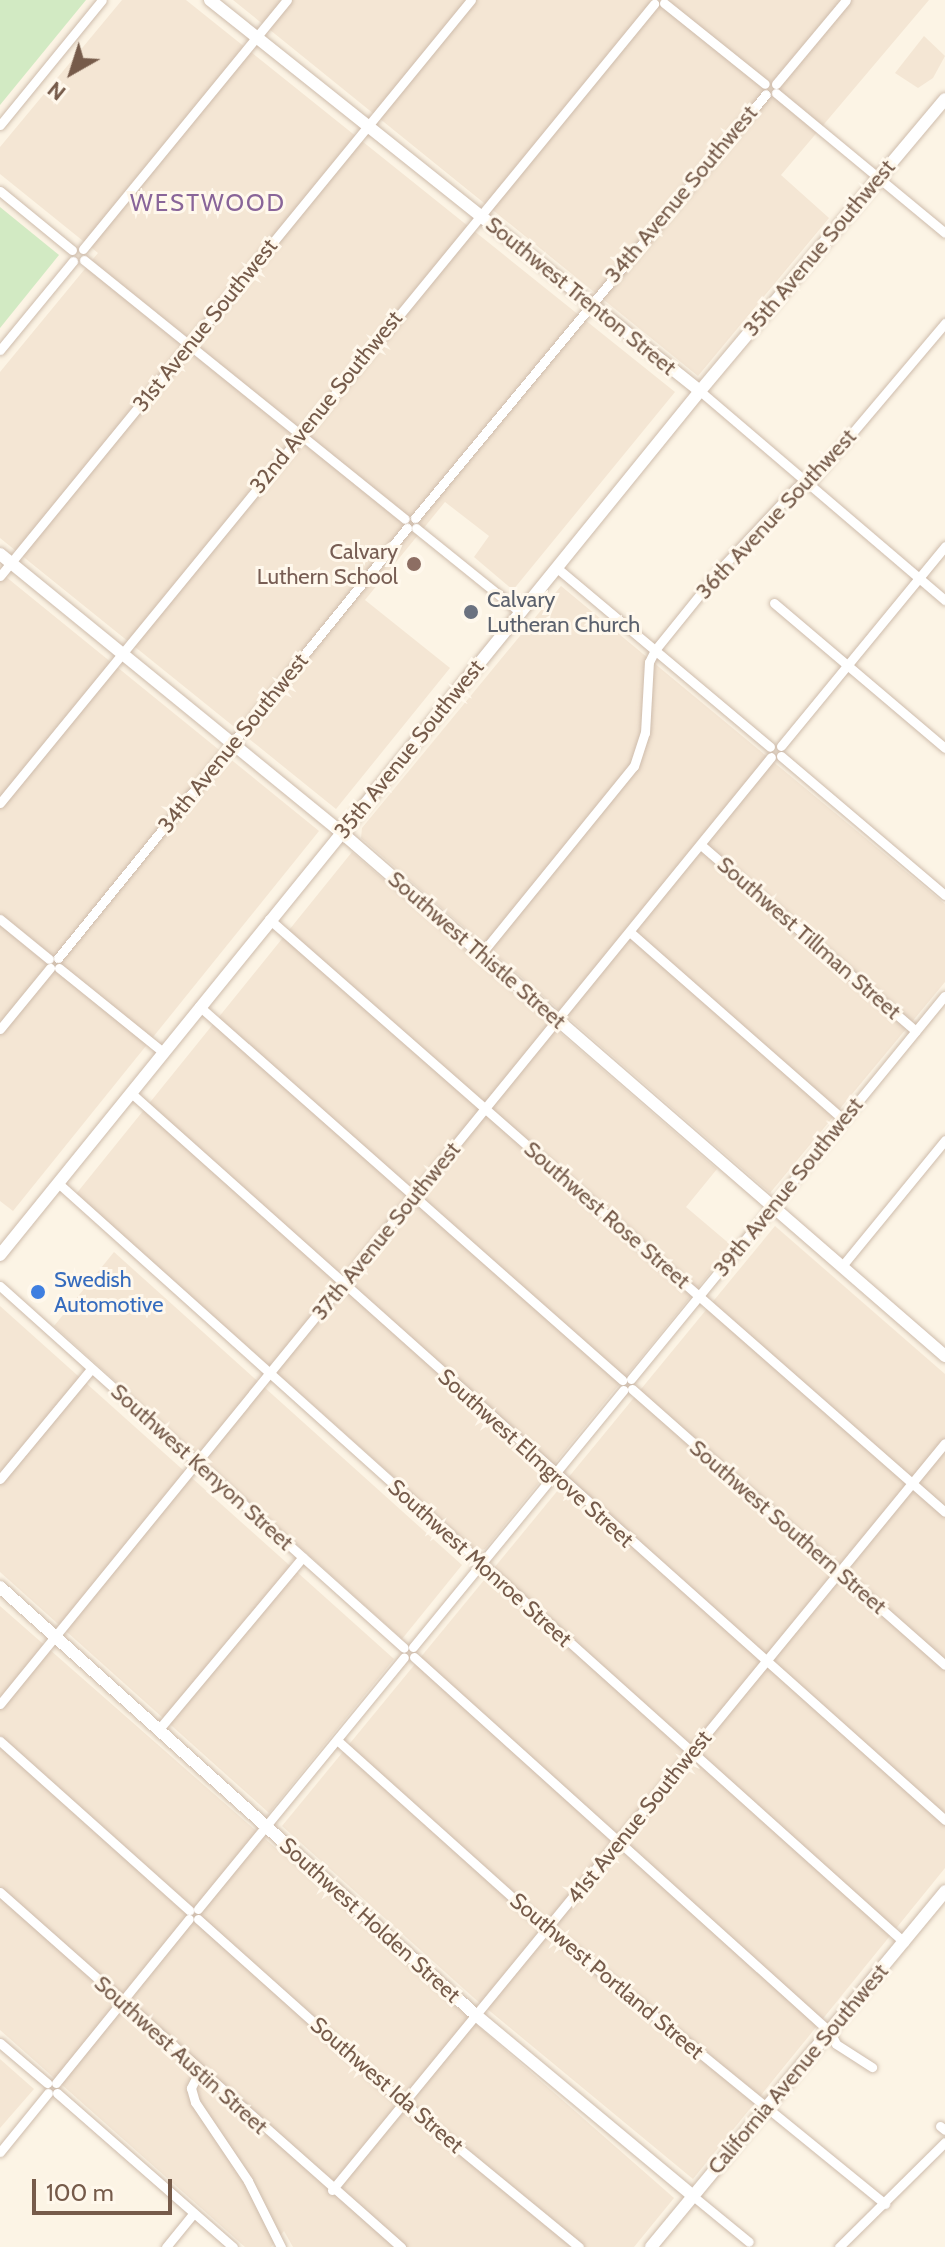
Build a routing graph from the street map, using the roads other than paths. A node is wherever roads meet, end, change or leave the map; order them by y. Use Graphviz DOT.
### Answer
graph roads {
  1 [pos="102,0"];
  2 [pos="210,0"];
  3 [pos="287,0"];
  4 [pos="471,0"];
  5 [pos="846,0"];
  6 [pos="659,2"];
  7 [pos="257,37"];
  8 [pos="771,89"];
  9 [pos="945,99"];
  10 [pos="368,124"];
  11 [pos="0,125"];
  12 [pos="878,177"];
  13 [pos="0,191"];
  14 [pos="479,213"];
  15 [pos="945,233"];
  16 [pos="83,249"];
  17 [pos="72,256"];
  18 [pos="84,260"];
  19 [pos="589,303"];
  20 [pos="945,323"];
  21 [pos="188,345"];
  22 [pos="0,350"];
  23 [pos="700,391"];
  24 [pos="300,435"];
  25 [pos="807,482"];
  26 [pos="411,523"];
  27 [pos="945,546"];
  28 [pos="0,554"];
  29 [pos="11,563"];
  30 [pos="557,568"];
  31 [pos="0,576"];
  32 [pos="919,577"];
  33 [pos="945,600"];
  34 [pos="774,603"];
  35 [pos="520,612"];
  36 [pos="655,650"];
  37 [pos="122,652"];
  38 [pos="847,665"];
  39 [pos="233,744"];
  40 [pos="945,748"];
  41 [pos="776,752"];
  42 [pos="0,803"];
  43 [pos="341,832"];
  44 [pos="701,845"];
  45 [pos="945,895"];
  46 [pos="0,919"];
  47 [pos="269,919"];
  48 [pos="631,933"];
  49 [pos="481,954"];
  50 [pos="54,963"];
  51 [pos="945,996"];
  52 [pos="199,1006"];
  53 [pos="558,1021"];
  54 [pos="0,1029"];
  55 [pos="916,1031"];
  56 [pos="162,1051"];
  57 [pos="130,1092"];
  58 [pos="485,1108"];
  59 [pos="843,1119"];
  60 [pos="945,1140"];
  61 [pos="58,1183"];
  62 [pos="413,1198"];
  63 [pos="772,1207"];
  64 [pos="0,1255"];
  65 [pos="842,1266"];
  66 [pos="343,1284"];
  67 [pos="0,1286"];
  68 [pos="700,1296"];
  69 [pos="945,1356"];
  70 [pos="91,1369"];
  71 [pos="270,1375"];
  72 [pos="627,1385"];
  73 [pos="945,1443"];
  74 [pos="197,1464"];
  75 [pos="554,1474"];
  76 [pos="0,1479"];
  77 [pos="913,1483"];
  78 [pos="945,1512"];
  79 [pos="303,1557"];
  80 [pos="481,1564"];
  81 [pos="839,1572"];
  82 [pos="0,1587"];
  83 [pos="56,1637"];
  84 [pos="409,1652"];
  85 [pos="766,1662"];
  86 [pos="945,1665"];
  87 [pos="0,1704"];
  88 [pos="159,1729"];
  89 [pos="337,1740"];
  90 [pos="0,1741"];
  91 [pos="692,1752"];
  92 [pos="945,1820"];
  93 [pos="265,1827"];
  94 [pos="619,1843"];
  95 [pos="945,1891"];
  96 [pos="0,1892"];
  97 [pos="194,1914"];
  98 [pos="548,1929"];
  99 [pos="904,1942"];
  100 [pos="122,2002"];
  101 [pos="477,2016"];
  102 [pos="830,2032"];
  103 [pos="0,2043"];
  104 [pos="872,2067"];
  105 [pos="199,2072"];
  106 [pos="52,2088"];
  107 [pos="405,2104"];
  108 [pos="766,2109"];
  109 [pos="945,2142"];
  110 [pos="0,2152"];
  111 [pos="332,2190"];
  112 [pos="693,2196"];
  113 [pos="885,2204"];
  114 [pos="193,2214"];
  115 [pos="749,2242"];
  116 [pos="166,2247"];
  117 [pos="233,2247"];
  118 [pos="281,2247"];
  119 [pos="401,2247"];
  120 [pos="579,2247"];
  121 [pos="651,2247"];
  122 [pos="839,2247"];
  1 -- 11 [label="street"];
  2 -- 7 [label="main road, Southwest Trenton Street"];
  3 -- 7 [label="street"];
  4 -- 10 [label="street, 31st Avenue Southwest"];
  5 -- 8 [label="street, 34th Avenue Southwest"];
  6 -- 8 [label="street"];
  6 -- 14 [label="street, 32nd Avenue Southwest"];
  7 -- 10 [label="main road, Southwest Trenton Street"];
  7 -- 16 [label="street"];
  8 -- 12 [label="street"];
  8 -- 19 [label="street, 34th Avenue Southwest"];
  9 -- 12 [label="main road, 35th Avenue Southwest"];
  10 -- 14 [label="main road, Southwest Trenton Street"];
  10 -- 21 [label="street, 31st Avenue Southwest"];
  12 -- 15 [label="street"];
  12 -- 23 [label="main road, 35th Avenue Southwest"];
  13 -- 17 [label="street"];
  14 -- 19 [label="main road, Southwest Trenton Street"];
  14 -- 24 [label="street, 32nd Avenue Southwest"];
  16 -- 17 [label="street"];
  16 -- 18 [label="street"];
  17 -- 18 [label="street"];
  17 -- 22 [label="street"];
  18 -- 21 [label="street"];
  19 -- 23 [label="main road, Southwest Trenton Street"];
  19 -- 26 [label="street, 34th Avenue Southwest"];
  20 -- 25 [label="street, 36th Avenue Southwest"];
  21 -- 24 [label="street"];
  21 -- 29 [label="street, 31st Avenue Southwest"];
  23 -- 25 [label="street, Southwest Trenton Street"];
  23 -- 30 [label="main road, 35th Avenue Southwest"];
  24 -- 26 [label="street"];
  24 -- 37 [label="street, 32nd Avenue Southwest"];
  25 -- 32 [label="street, Southwest Trenton Street"];
  25 -- 36 [label="street, 36th Avenue Southwest"];
  26 -- 35 [label="street"];
  26 -- 39 [label="street, 34th Avenue Southwest"];
  27 -- 32 [label="street, 37th Avenue Southwest"];
  28 -- 29 [label="main road, Southwest Thistle Street"];
  29 -- 31 [label="street, 31st Avenue Southwest"];
  29 -- 37 [label="main road, Southwest Thistle Street"];
  30 -- 35 [label="main road, 35th Avenue Southwest"];
  30 -- 36 [label="street"];
  32 -- 33 [label="street, Southwest Trenton Street"];
  32 -- 38 [label="street, 37th Avenue Southwest"];
  34 -- 38 [label="street"];
  35 -- 43 [label="main road, 35th Avenue Southwest"];
  36 -- 41 [label="street"];
  36 -- 49 [label="street, 36th Avenue Southwest"];
  37 -- 39 [label="main road, Southwest Thistle Street"];
  37 -- 42 [label="street, 32nd Avenue Southwest"];
  38 -- 40 [label="street"];
  38 -- 41 [label="street, 37th Avenue Southwest"];
  39 -- 43 [label="main road, Southwest Thistle Street"];
  39 -- 50 [label="street, 34th Avenue Southwest"];
  41 -- 44 [label="street, 37th Avenue Southwest"];
  41 -- 45 [label="street"];
  43 -- 47 [label="main road, 35th Avenue Southwest"];
  43 -- 49 [label="main road, Southwest Thistle Street"];
  44 -- 48 [label="street, 37th Avenue Southwest"];
  44 -- 55 [label="street, Southwest Tillman Street"];
  46 -- 50 [label="street"];
  47 -- 52 [label="main road, 35th Avenue Southwest"];
  47 -- 58 [label="street, Southwest Rose Street"];
  48 -- 53 [label="street, 37th Avenue Southwest"];
  48 -- 59 [label="street"];
  49 -- 53 [label="main road, Southwest Thistle Street"];
  50 -- 54 [label="street, 34th Avenue Southwest"];
  50 -- 56 [label="street"];
  51 -- 55 [label="street, 39th Avenue Southwest"];
  52 -- 56 [label="main road, 35th Avenue Southwest"];
  52 -- 62 [label="street, Southwest Southern Street"];
  53 -- 58 [label="street, 37th Avenue Southwest"];
  53 -- 63 [label="main road, Southwest Thistle Street"];
  55 -- 59 [label="street, 39th Avenue Southwest"];
  56 -- 57 [label="main road, 35th Avenue Southwest"];
  57 -- 61 [label="main road, 35th Avenue Southwest"];
  57 -- 66 [label="street, Southwest Elmgrove Street"];
  58 -- 62 [label="street, 37th Avenue Southwest"];
  58 -- 68 [label="street, Southwest Rose Street"];
  59 -- 63 [label="street, 39th Avenue Southwest"];
  60 -- 65 [label="street"];
  61 -- 64 [label="main road, 35th Avenue Southwest"];
  61 -- 71 [label="street, Southwest Monroe Street"];
  62 -- 66 [label="street, 37th Avenue Southwest"];
  62 -- 72 [label="street, Southwest Southern Street"];
  63 -- 65 [label="main road, Southwest Thistle Street"];
  63 -- 68 [label="street, 39th Avenue Southwest"];
  65 -- 69 [label="main road, Southwest Thistle Street"];
  66 -- 71 [label="street, 37th Avenue Southwest"];
  66 -- 75 [label="street, Southwest Elmgrove Street"];
  67 -- 70 [label="street, Southwest Kenyon Street"];
  68 -- 72 [label="street, 39th Avenue Southwest"];
  68 -- 77 [label="street, Southwest Rose Street"];
  70 -- 74 [label="street, Southwest Kenyon Street"];
  70 -- 76 [label="street"];
  71 -- 74 [label="street, 37th Avenue Southwest"];
  71 -- 80 [label="street, Southwest Monroe Street"];
  72 -- 75 [label="street, 39th Avenue Southwest"];
  72 -- 81 [label="street, Southwest Southern Street"];
  73 -- 77 [label="street, 41st Avenue Southwest"];
  74 -- 79 [label="street, Southwest Kenyon Street"];
  74 -- 83 [label="street, 37th Avenue Southwest"];
  75 -- 80 [label="street, 39th Avenue Southwest"];
  75 -- 85 [label="street, Southwest Elmgrove Street"];
  77 -- 78 [label="street, Southwest Rose Street"];
  77 -- 81 [label="street, 41st Avenue Southwest"];
  79 -- 84 [label="street, Southwest Kenyon Street"];
  79 -- 88 [label="street"];
  80 -- 84 [label="street, 39th Avenue Southwest"];
  80 -- 91 [label="street, Southwest Monroe Street"];
  81 -- 85 [label="street, 41st Avenue Southwest"];
  81 -- 86 [label="street, Southwest Southern Street"];
  82 -- 83 [label="main road, Southwest Holden Street"];
  83 -- 87 [label="street, 37th Avenue Southwest"];
  83 -- 88 [label="main road, Southwest Holden Street"];
  84 -- 89 [label="street, 39th Avenue Southwest"];
  84 -- 94 [label="street, Southwest Kenyon Street"];
  85 -- 91 [label="street, 41st Avenue Southwest"];
  85 -- 92 [label="street, Southwest Elmgrove Street"];
  88 -- 93 [label="main road, Southwest Holden Street"];
  89 -- 93 [label="street, 39th Avenue Southwest"];
  89 -- 98 [label="street, Southwest Portland Street"];
  90 -- 97 [label="street, Southwest Ida Street"];
  91 -- 94 [label="street, 41st Avenue Southwest"];
  91 -- 99 [label="street, Southwest Monroe Street"];
  93 -- 97 [label="street, 39th Avenue Southwest"];
  93 -- 101 [label="main road, Southwest Holden Street"];
  94 -- 98 [label="street, 41st Avenue Southwest"];
  94 -- 102 [label="street, Southwest Kenyon Street"];
  95 -- 99 [label="main road, California Avenue Southwest"];
  96 -- 100 [label="street, Southwest Austin Street"];
  97 -- 100 [label="street, 39th Avenue Southwest"];
  97 -- 107 [label="street, Southwest Ida Street"];
  98 -- 101 [label="street, 41st Avenue Southwest"];
  98 -- 108 [label="street, Southwest Portland Street"];
  99 -- 102 [label="main road, California Avenue Southwest"];
  100 -- 105 [label="street, Southwest Austin Street"];
  100 -- 106 [label="street, 39th Avenue Southwest"];
  101 -- 107 [label="street, 41st Avenue Southwest"];
  101 -- 112 [label="main road, Southwest Holden Street"];
  102 -- 104 [label="street, Southwest Kenyon Street"];
  102 -- 108 [label="main road, California Avenue Southwest"];
  103 -- 106 [label="street"];
  105 -- 111 [label="street, Southwest Austin Street"];
  105 -- 118 [label="street"];
  106 -- 110 [label="street, 39th Avenue Southwest"];
  106 -- 114 [label="street"];
  107 -- 111 [label="street, 41st Avenue Southwest"];
  107 -- 120 [label="street, Southwest Ida Street"];
  108 -- 112 [label="main road, California Avenue Southwest"];
  108 -- 113 [label="street, Southwest Portland Street"];
  109 -- 113 [label="street"];
  111 -- 119 [label="street, Southwest Austin Street"];
  112 -- 115 [label="street, Southwest Holden Street"];
  112 -- 121 [label="main road, California Avenue Southwest"];
  113 -- 122 [label="street"];
  114 -- 116 [label="street"];
  114 -- 117 [label="street"];
}
